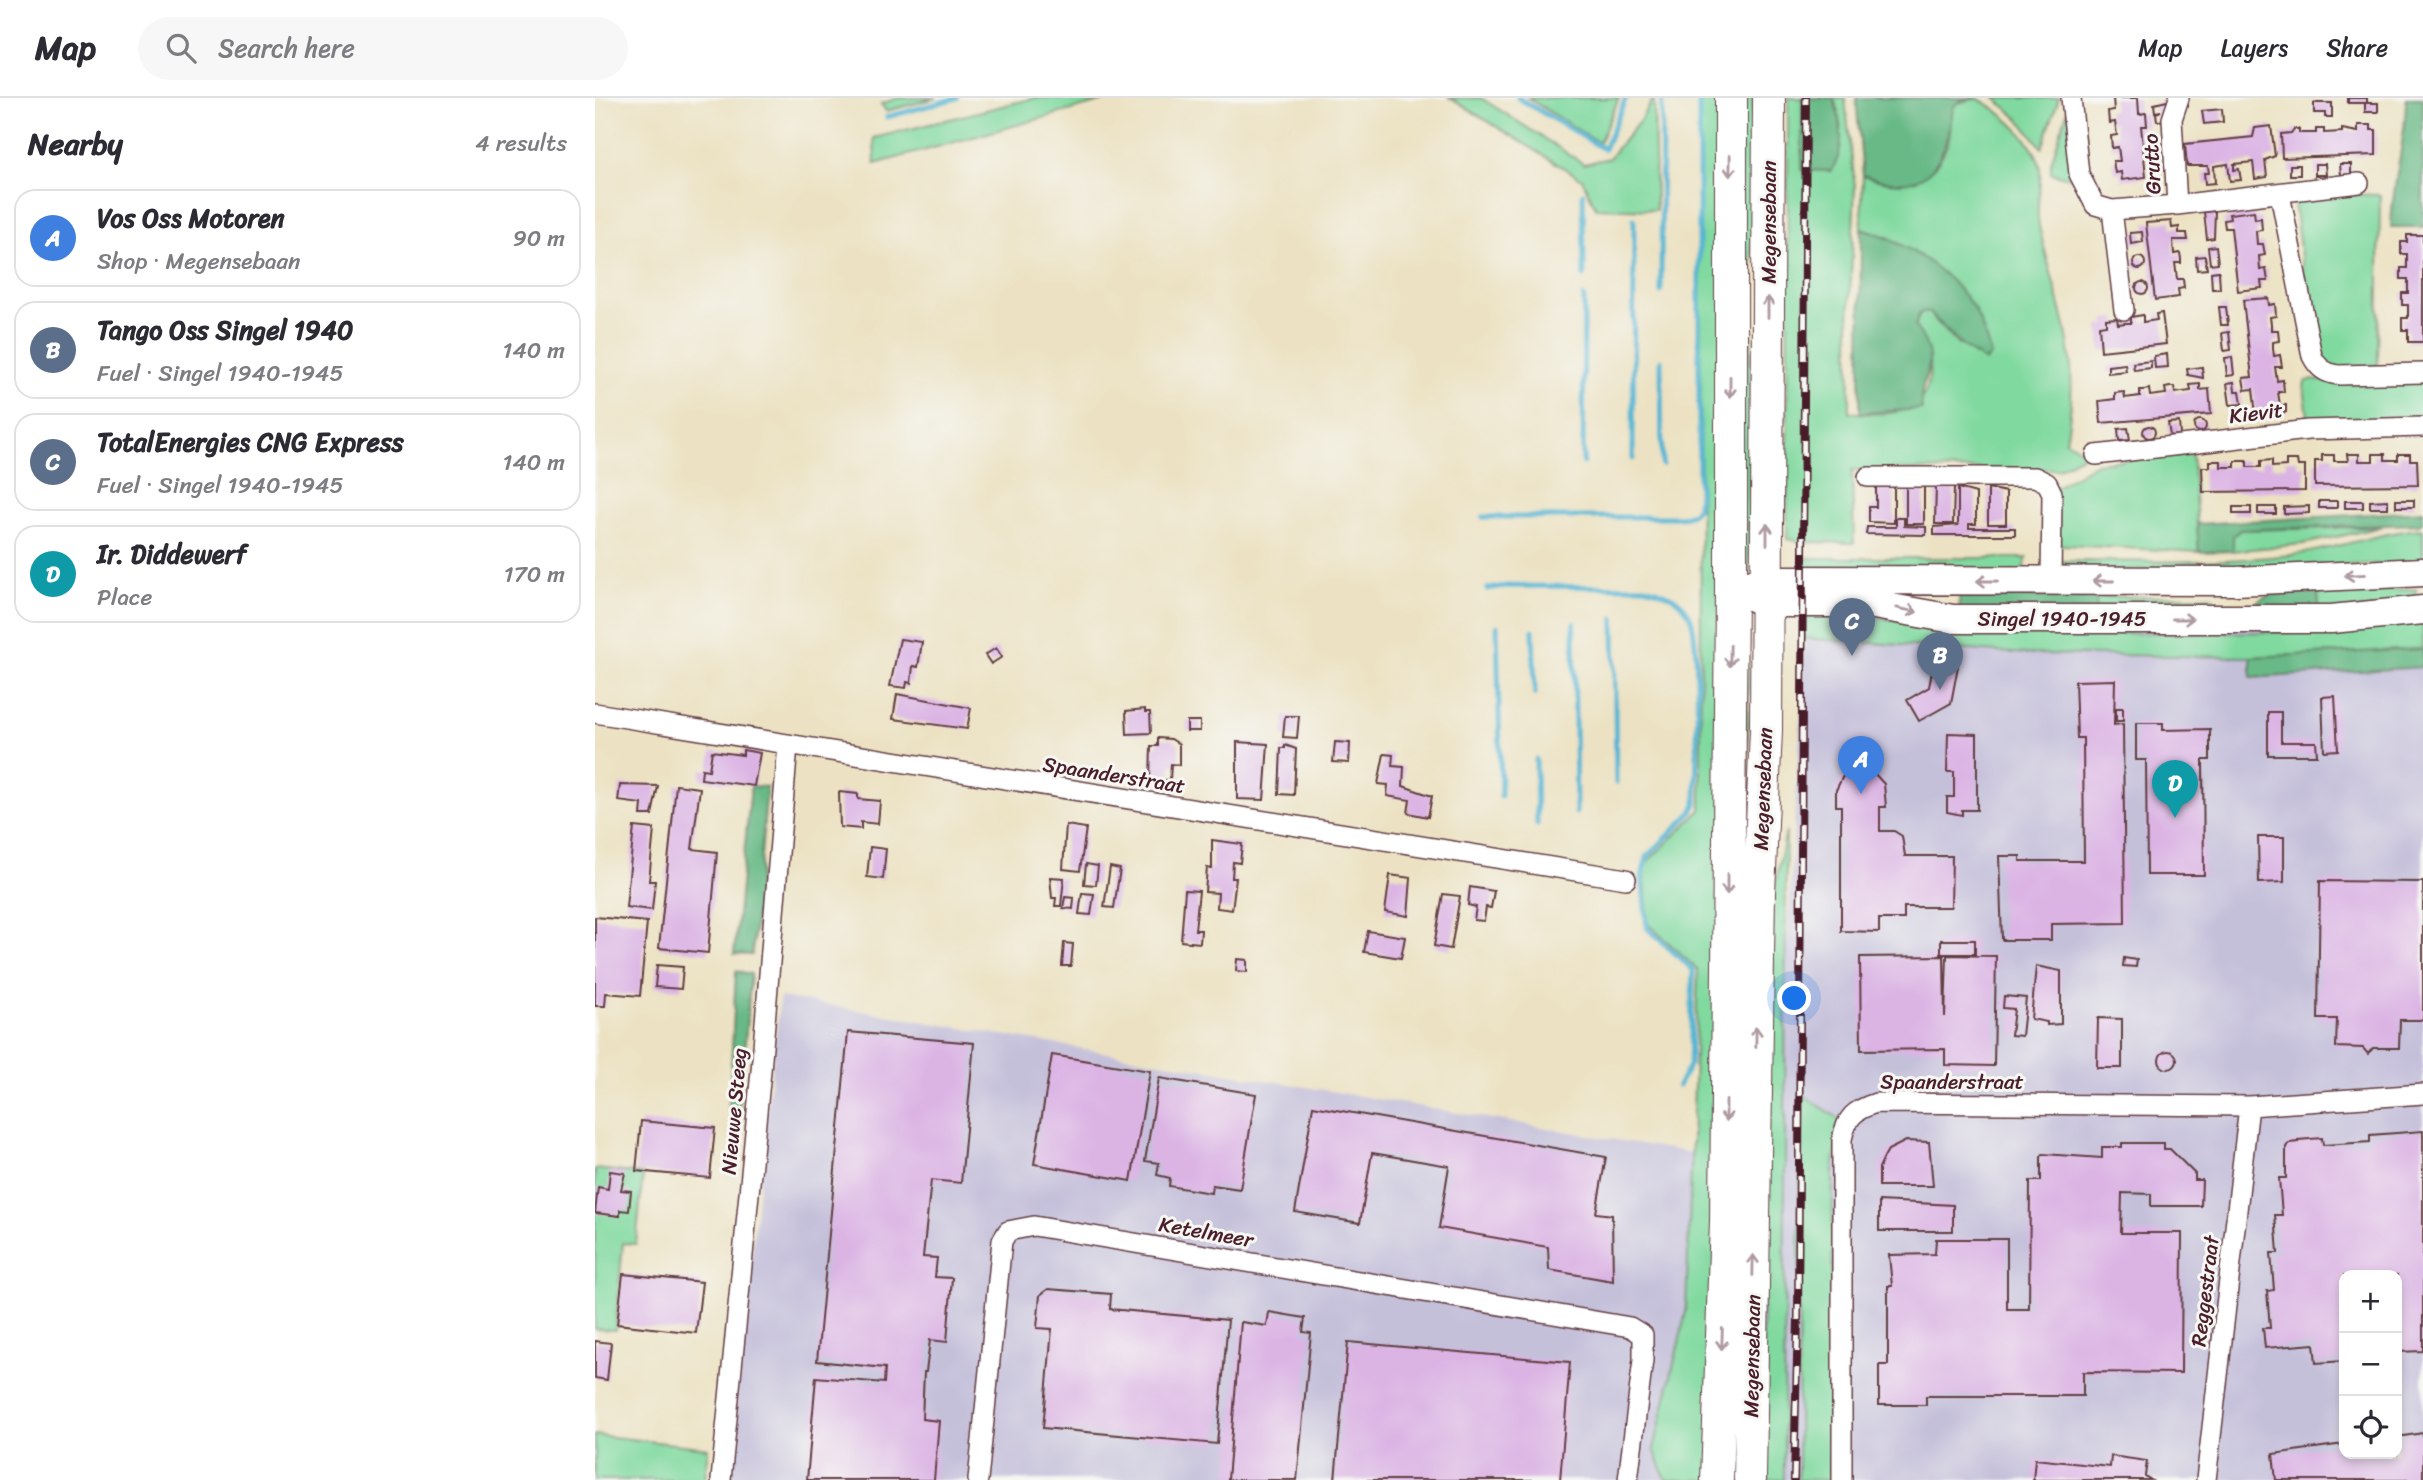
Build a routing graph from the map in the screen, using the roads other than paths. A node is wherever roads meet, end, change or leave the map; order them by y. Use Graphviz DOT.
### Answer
graph roads {
  1 [pos="1731,98"];
  2 [pos="1769,98"];
  3 [pos="2071,98"];
  4 [pos="2179,98"];
  5 [pos="2359,183"];
  6 [pos="2280,194"];
  7 [pos="2177,205"];
  8 [pos="2112,210"];
  9 [pos="2123,310"];
  10 [pos="2423,373"];
  11 [pos="2423,428"];
  12 [pos="2096,455"];
  13 [pos="1868,477"];
  14 [pos="2423,572"];
  15 [pos="2051,581"];
  16 [pos="1731,588"];
  17 [pos="1767,591"];
  18 [pos="2423,610"];
  19 [pos="595,713"];
  20 [pos="788,745"];
  21 [pos="1626,879"];
  22 [pos="2423,1094"];
  23 [pos="2249,1107"];
  24 [pos="721,1480"];
  25 [pos="978,1480"];
  26 [pos="1628,1480"];
  27 [pos="1717,1480"];
  28 [pos="1750,1480"];
  29 [pos="1842,1480"];
  30 [pos="2206,1480"];
  1 -- 16 [label="main road, Megensebaan, one-way"];
  17 -- 2 [label="main road, Megensebaan, one-way"];
  3 -- 8 [label="street"];
  4 -- 7 [label="street, Grutto"];
  5 -- 6 [label="street"];
  6 -- 7 [label="street"];
  6 -- 10 [label="street"];
  7 -- 8 [label="street, Grutto"];
  8 -- 9 [label="street"];
  11 -- 12 [label="street, Kievit"];
  13 -- 15 [label="street, Singel 1940-1945"];
  14 -- 15 [label="main road, Singel 1940-1945, one-way"];
  15 -- 17 [label="main road, Singel 1940-1945, one-way"];
  16 -- 17 [label="main road, Singel 1940-1945"];
  16 -- 27 [label="main road, Megensebaan, one-way"];
  17 -- 18 [label="main road, Singel 1940-1945, one-way"];
  28 -- 17 [label="main road, Megensebaan, one-way"];
  19 -- 20 [label="street, Spaanderstraat"];
  20 -- 21 [label="street, Spaanderstraat"];
  20 -- 24 [label="street, Nieuwe Steeg"];
  22 -- 23 [label="street, Spaanderstraat"];
  23 -- 29 [label="street, Spaanderstraat"];
  23 -- 30 [label="street, Reggestraat"];
  25 -- 26 [label="street, Ketelmeer"];
}
